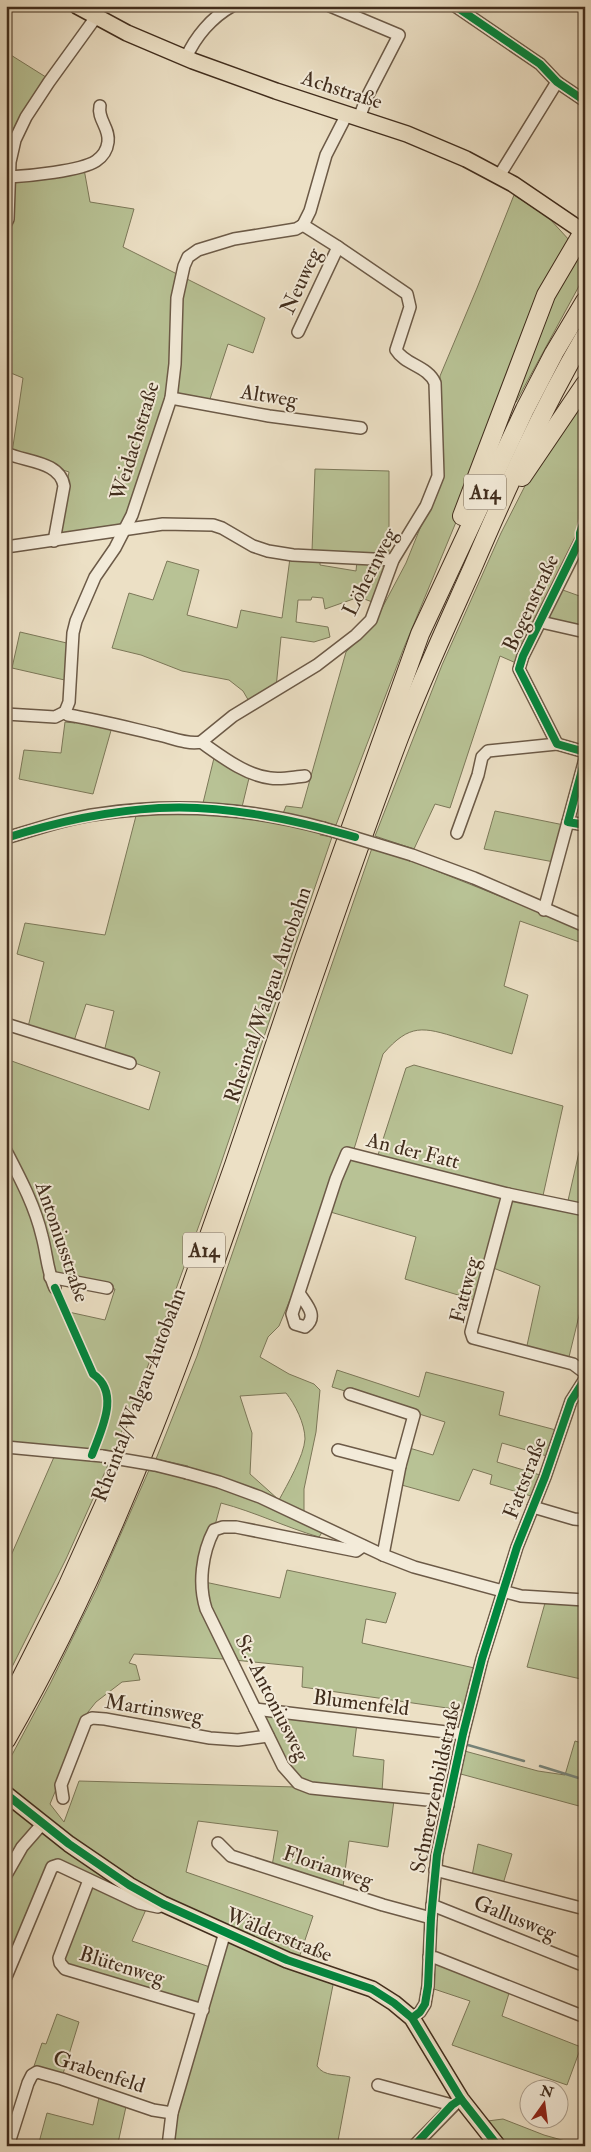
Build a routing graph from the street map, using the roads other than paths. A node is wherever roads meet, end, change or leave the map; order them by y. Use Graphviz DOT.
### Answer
graph roads {
  1 [pos="77,6"];
  2 [pos="232,6"];
  3 [pos="330,6"];
  4 [pos="455,6"];
  5 [pos="96,17"];
  6 [pos="186,58"];
  7 [pos="557,82"];
  8 [pos="585,101"];
  9 [pos="100,106"];
  10 [pos="353,116"];
  11 [pos="499,176"];
  12 [pos="9,177"];
  13 [pos="6,223"];
  14 [pos="303,225"];
  15 [pos="584,232"];
  16 [pos="338,247"];
  17 [pos="585,289"];
  18 [pos="585,302"];
  19 [pos="298,332"];
  20 [pos="585,336"];
  21 [pos="554,353"];
  22 [pos="585,384"];
  23 [pos="172,398"];
  24 [pos="361,428"];
  25 [pos="6,453"];
  26 [pos="501,503"];
  27 [pos="124,530"];
  28 [pos="585,532"];
  29 [pos="54,541"];
  30 [pos="6,547"];
  31 [pos="393,560"];
  32 [pos="541,622"];
  33 [pos="585,632"];
  34 [pos="420,634"];
  35 [pos="64,712"];
  36 [pos="6,714"];
  37 [pos="201,742"];
  38 [pos="557,744"];
  39 [pos="585,752"];
  40 [pos="585,759"];
  41 [pos="305,776"];
  42 [pos="568,822"];
  43 [pos="585,825"];
  44 [pos="457,833"];
  45 [pos="6,838"];
  46 [pos="544,910"];
  47 [pos="585,926"];
  48 [pos="6,1024"];
  49 [pos="130,1063"];
  50 [pos="6,1151"];
  51 [pos="508,1194"];
  52 [pos="585,1210"];
  53 [pos="50,1277"];
  54 [pos="55,1288"];
  55 [pos="107,1288"];
  56 [pos="299,1292"];
  57 [pos="585,1373"];
  58 [pos="585,1379"];
  59 [pos="350,1394"];
  60 [pos="6,1446"];
  61 [pos="338,1450"];
  62 [pos="400,1466"];
  63 [pos="533,1507"];
  64 [pos="585,1520"];
  65 [pos="363,1546"];
  66 [pos="383,1556"];
  67 [pos="502,1592"];
  68 [pos="585,1600"];
  69 [pos="6,1708"];
  70 [pos="255,1709"];
  71 [pos="463,1734"];
  72 [pos="268,1736"];
  73 [pos="6,1740"];
  74 [pos="6,1794"];
  75 [pos="63,1798"];
  76 [pos="448,1804"];
  77 [pos="42,1823"];
  78 [pos="218,1843"];
  79 [pos="435,1870"];
  80 [pos="6,1875"];
  81 [pos="89,1880"];
  82 [pos="163,1904"];
  83 [pos="432,1905"];
  84 [pos="585,1909"];
  85 [pos="431,1918"];
  86 [pos="225,1932"];
  87 [pos="11,1954"];
  88 [pos="430,1957"];
  89 [pos="585,1966"];
  90 [pos="6,1977"];
  91 [pos="203,2010"];
  92 [pos="585,2017"];
  93 [pos="412,2018"];
  94 [pos="378,2085"];
  95 [pos="457,2102"];
  96 [pos="172,2113"];
  97 [pos="8,2146"];
  98 [pos="168,2146"];
  99 [pos="414,2146"];
  100 [pos="498,2146"];
  1 -- 5 [label="main road, Achstraße"];
  2 -- 6 [label="street"];
  3 -- 10 [label="street"];
  4 -- 7 [label="street"];
  5 -- 6 [label="main road, Achstraße"];
  5 -- 12 [label="street"];
  6 -- 10 [label="main road, Achstraße"];
  7 -- 8 [label="street"];
  7 -- 11 [label="street"];
  9 -- 12 [label="street"];
  10 -- 11 [label="main road, Achstraße"];
  10 -- 14 [label="street"];
  11 -- 15 [label="main road, Achstraße"];
  12 -- 13 [label="street"];
  14 -- 16 [label="street"];
  14 -- 23 [label="street, Weidachstraße"];
  15 -- 34 [label="highway"];
  16 -- 19 [label="street, Neuweg"];
  16 -- 31 [label="street, Löhernweg"];
  17 -- 21 [label="highway"];
  18 -- 21 [label="highway, Rheintal/Walgau Autobahn / A14"];
  20 -- 26 [label="highway, Rheintal/Walgau Autobahn / A14"];
  21 -- 34 [label="highway, Rheintal/Walgau Autobahn / A14"];
  22 -- 26 [label="highway"];
  23 -- 24 [label="street, Altweg"];
  23 -- 27 [label="street, Weidachstraße"];
  25 -- 29 [label="street"];
  26 -- 73 [label="highway, Rheintal/Walgau Autobahn / A14"];
  27 -- 29 [label="street"];
  27 -- 31 [label="street"];
  27 -- 35 [label="street, Weidachstraße"];
  28 -- 32 [label="street, Bogenstraße"];
  29 -- 30 [label="street"];
  31 -- 37 [label="street, Löhernweg"];
  32 -- 33 [label="street"];
  32 -- 38 [label="street, Bogenstraße"];
  34 -- 69 [label="highway, Rheintal/Walgau Autobahn / A14"];
  35 -- 36 [label="street"];
  35 -- 37 [label="street"];
  37 -- 41 [label="street"];
  38 -- 39 [label="street"];
  38 -- 44 [label="street"];
  40 -- 42 [label="street"];
  42 -- 43 [label="street"];
  42 -- 46 [label="street"];
  45 -- 46 [label="street, bridge"];
  46 -- 47 [label="street"];
  48 -- 49 [label="street"];
  50 -- 53 [label="street, Antoniusstraße"];
  51 -- 52 [label="street, An der Fatt"];
  51 -- 56 [label="street, An der Fatt"];
  51 -- 57 [label="street, Fattweg"];
  53 -- 54 [label="street, Antoniusstraße"];
  53 -- 55 [label="street"];
  58 -- 63 [label="street, Fattstraße"];
  59 -- 62 [label="street"];
  60 -- 65 [label="street, bridge"];
  61 -- 62 [label="street"];
  62 -- 66 [label="street"];
  63 -- 64 [label="street"];
  63 -- 67 [label="street, Fattstraße"];
  65 -- 66 [label="street"];
  65 -- 70 [label="street, St.-Antoniusweg"];
  66 -- 67 [label="street"];
  67 -- 68 [label="street"];
  67 -- 71 [label="street, Schmerzenbildstraße"];
  70 -- 71 [label="street, Blumenfeld"];
  70 -- 72 [label="street, St.-Antoniusweg"];
  71 -- 76 [label="street, Schmerzenbildstraße"];
  72 -- 75 [label="street, Martinsweg"];
  72 -- 76 [label="street, St.-Antoniusweg"];
  74 -- 77 [label="main road, Wälderstraße"];
  76 -- 79 [label="street, Schmerzenbildstraße"];
  77 -- 80 [label="street"];
  77 -- 82 [label="main road, Wälderstraße"];
  78 -- 85 [label="street, Florianweg"];
  79 -- 83 [label="street, Schmerzenbildstraße"];
  79 -- 84 [label="street"];
  81 -- 82 [label="street"];
  81 -- 87 [label="street"];
  81 -- 91 [label="street, Blütenweg"];
  82 -- 86 [label="main road, Wälderstraße"];
  83 -- 85 [label="street, Schmerzenbildstraße"];
  83 -- 89 [label="street, Gallusweg"];
  85 -- 88 [label="street, Schmerzenbildstraße"];
  86 -- 91 [label="street, Wälderstraße"];
  86 -- 93 [label="main road, Wälderstraße"];
  87 -- 90 [label="street"];
  88 -- 92 [label="street"];
  88 -- 93 [label="street, Schmerzenbildstraße"];
  91 -- 96 [label="street, Wälderstraße"];
  93 -- 95 [label="main road, Wälderstraße"];
  94 -- 95 [label="street"];
  95 -- 99 [label="street"];
  95 -- 100 [label="main road, Wälderstraße"];
  96 -- 97 [label="street, Grabenfeld"];
  96 -- 98 [label="street"];
}
